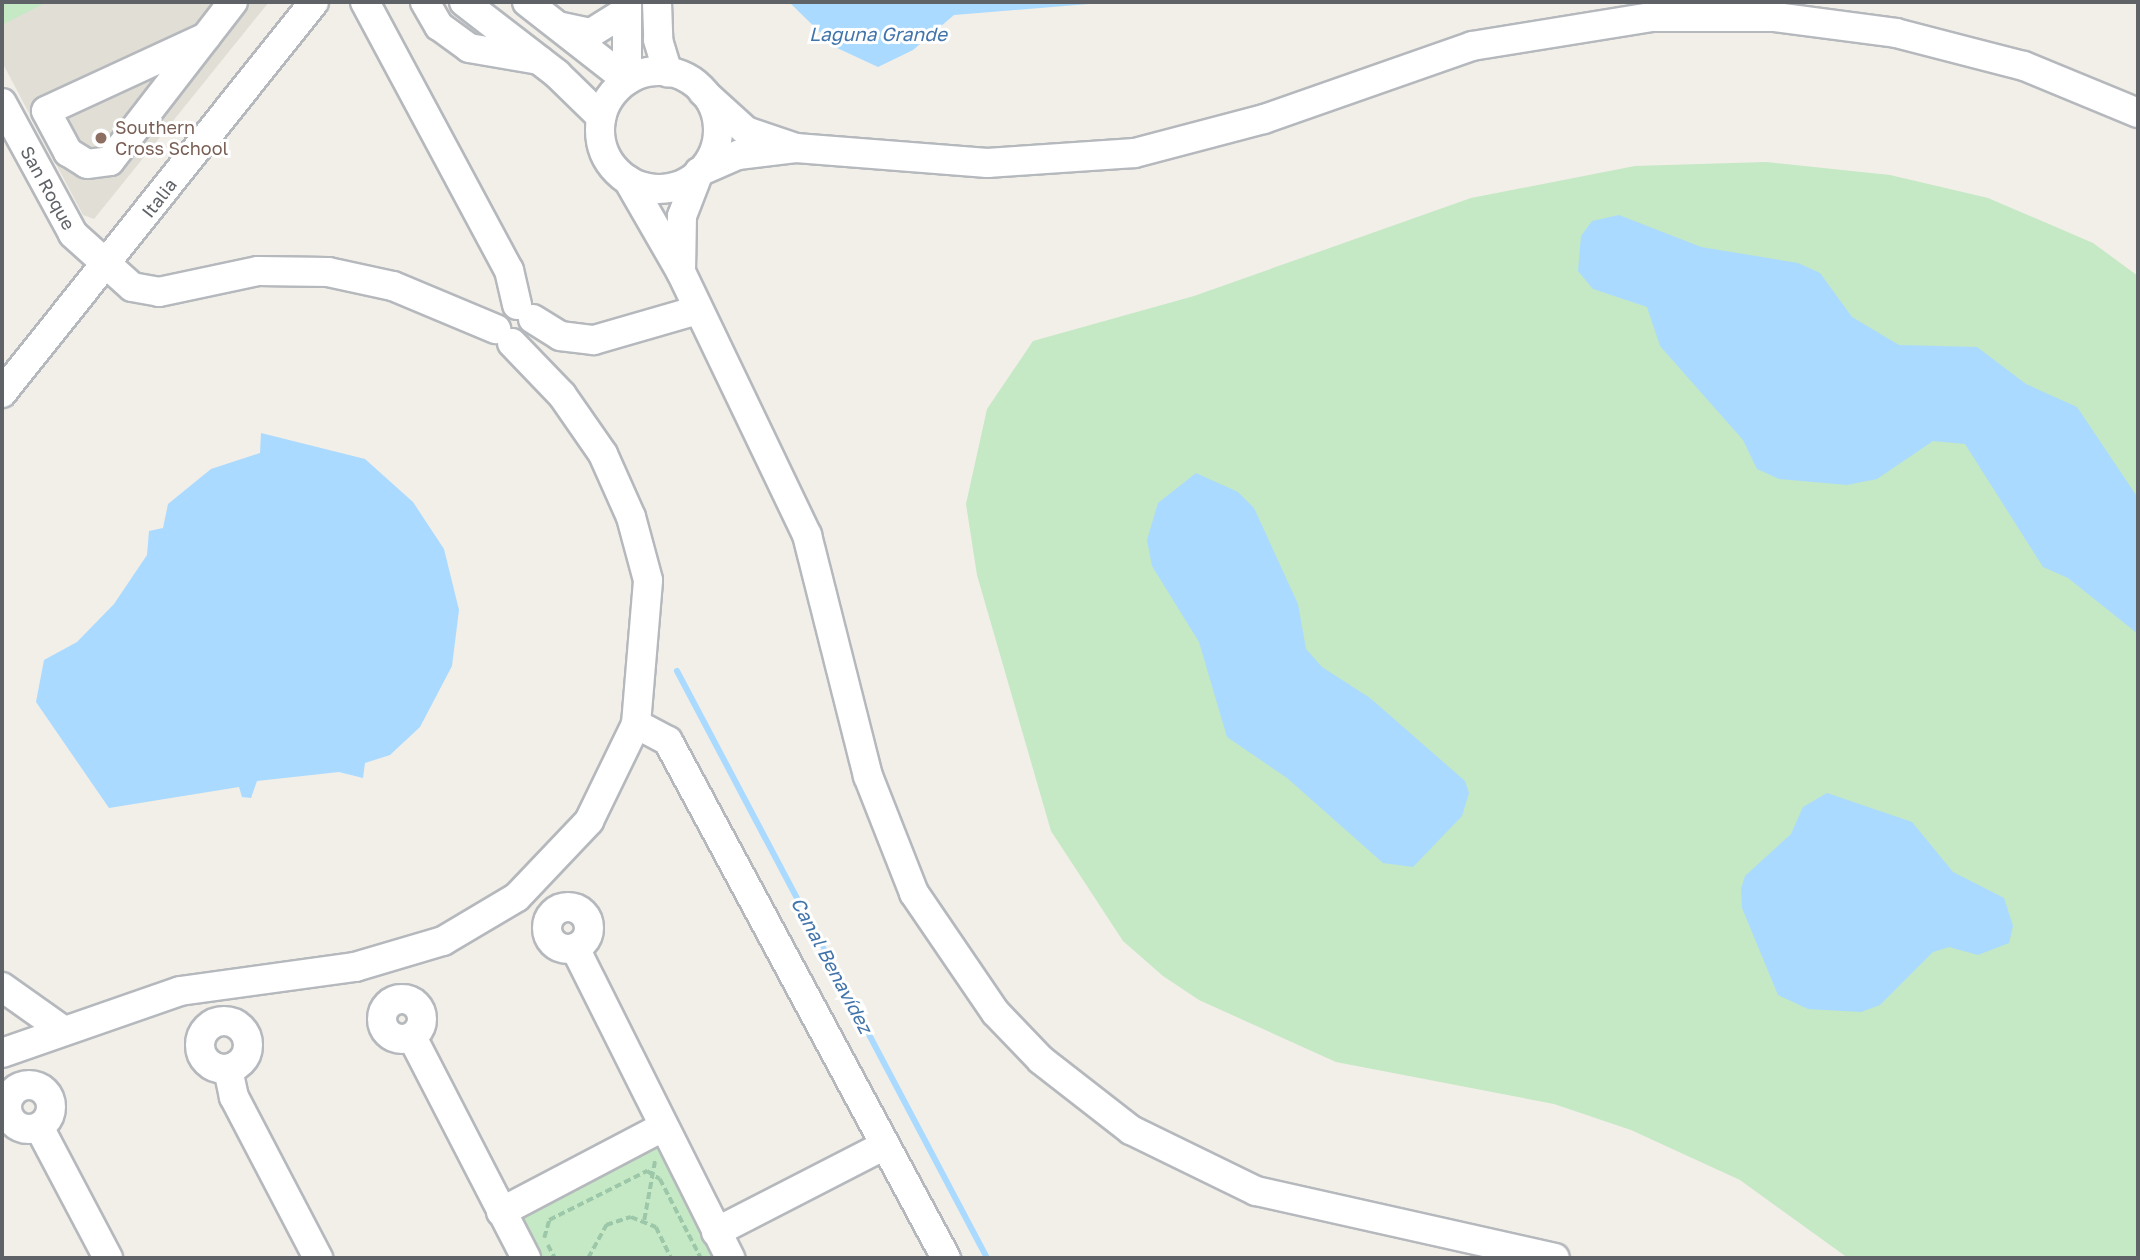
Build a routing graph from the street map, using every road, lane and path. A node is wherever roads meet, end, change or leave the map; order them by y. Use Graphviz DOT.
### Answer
graph roads {
  1 [pos="233,2"];
  2 [pos="314,2"];
  3 [pos="365,2"];
  4 [pos="425,2"];
  5 [pos="464,2"];
  6 [pos="527,2"];
  7 [pos="554,2"];
  8 [pos="657,2"];
  9 [pos="626,7"];
  10 [pos="564,32"];
  11 [pos="206,37"];
  12 [pos="539,60"];
  13 [pos="668,72"];
  14 [pos="627,80"];
  15 [pos="703,92"];
  16 [pos="2,103"];
  17 [pos="46,111"];
  18 [pos="2138,113"];
  19 [pos="601,117"];
  20 [pos="22,141"];
  21 [pos="796,148"];
  22 [pos="699,172"];
  23 [pos="628,180"];
  24 [pos="105,266"];
  25 [pos="681,272"];
  26 [pos="698,310"];
  27 [pos="519,324"];
  28 [pos="2,393"];
  29 [pos="636,724"];
  30 [pos="575,948"];
  31 [pos="387,960"];
  32 [pos="2,986"];
  33 [pos="60,1028"];
  34 [pos="2,1053"];
  35 [pos="228,1069"];
  36 [pos="39,1127"];
  37 [pos="663,1128"];
  38 [pos="885,1145"];
  39 [pos="652,1172"];
  40 [pos="501,1212"];
  41 [pos="644,1220"];
  42 [pos="716,1232"];
  43 [pos="108,1258"];
  44 [pos="318,1258"];
  45 [pos="526,1258"];
  46 [pos="555,1258"];
  47 [pos="588,1258"];
  48 [pos="671,1258"];
  49 [pos="701,1258"];
  50 [pos="730,1258"];
  51 [pos="946,1258"];
  52 [pos="1555,1258"];
  1 -- 11 [label="street"];
  2 -- 24 [label="street, Italia"];
  3 -- 27 [label="street"];
  4 -- 12 [label="street"];
  5 -- 12 [label="street"];
  6 -- 10 [label="street"];
  7 -- 10 [label="street"];
  8 -- 13 [label="street"];
  9 -- 10 [label="street"];
  9 -- 14 [label="street"];
  10 -- 14 [label="street"];
  11 -- 17 [label="street"];
  11 -- 17 [label="street"];
  12 -- 19 [label="street"];
  13 -- 14 [label="street"];
  13 -- 15 [label="street"];
  14 -- 19 [label="street"];
  15 -- 21 [label="street"];
  15 -- 22 [label="street"];
  16 -- 20 [label="street, San Roque"];
  17 -- 20 [label="street"];
  18 -- 21 [label="street"];
  19 -- 23 [label="street"];
  20 -- 24 [label="street, San Roque"];
  21 -- 22 [label="street"];
  22 -- 23 [label="street"];
  22 -- 25 [label="street"];
  23 -- 25 [label="street"];
  24 -- 27 [label="street, San Roque"];
  24 -- 28 [label="street, Italia"];
  25 -- 26 [label="street"];
  26 -- 27 [label="street, San Roque"];
  26 -- 52 [label="street"];
  27 -- 29 [label="street"];
  29 -- 31 [label="street"];
  29 -- 38 [label="street"];
  30 -- 37 [label="street"];
  31 -- 33 [label="street"];
  31 -- 40 [label="street"];
  32 -- 33 [label="street"];
  33 -- 34 [label="street"];
  35 -- 44 [label="street"];
  36 -- 43 [label="street"];
  37 -- 39 [label="path"];
  37 -- 40 [label="street"];
  37 -- 42 [label="street"];
  38 -- 42 [label="street"];
  38 -- 51 [label="street"];
  39 -- 41 [label="path"];
  39 -- 46 [label="path"];
  39 -- 49 [label="path"];
  40 -- 45 [label="street"];
  41 -- 47 [label="path"];
  41 -- 48 [label="path"];
  42 -- 50 [label="street"];
}
